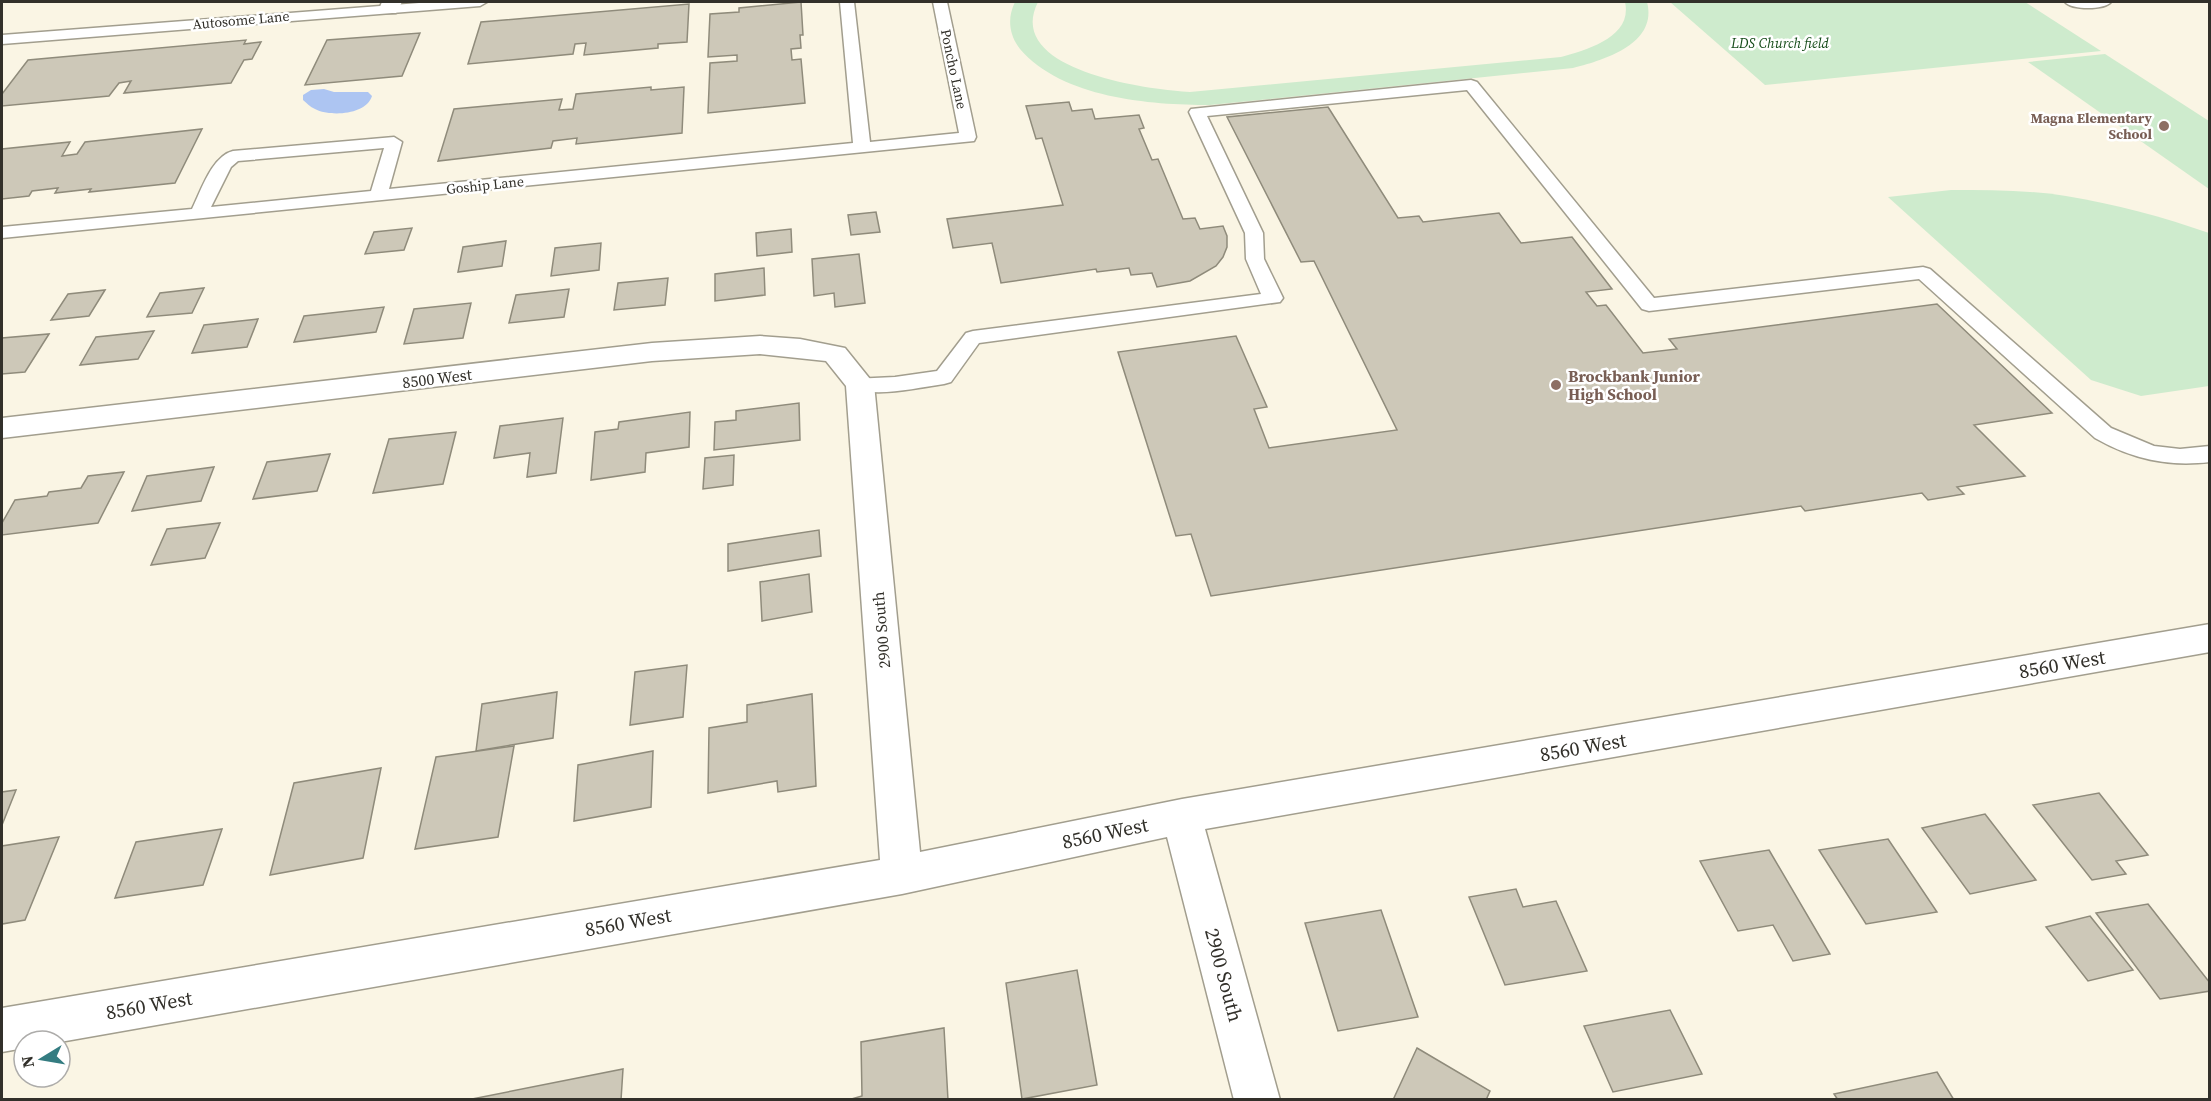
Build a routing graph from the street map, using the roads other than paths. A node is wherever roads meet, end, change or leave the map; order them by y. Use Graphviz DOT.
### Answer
graph roads {
  1 [pos="480,2"];
  2 [pos="847,2"];
  3 [pos="940,2"];
  4 [pos="2072,2"];
  5 [pos="2104,2"];
  6 [pos="391,5"];
  7 [pos="2,40"];
  8 [pos="968,137"];
  9 [pos="862,147"];
  10 [pos="378,196"];
  11 [pos="198,214"];
  12 [pos="2,233"];
  13 [pos="860,384"];
  14 [pos="2,428"];
  15 [pos="2210,454"];
  16 [pos="2210,638"];
  17 [pos="1182,816"];
  18 [pos="902,875"];
  19 [pos="2,1030"];
  20 [pos="1257,1100"];
  1 -- 6 [label="lane, Autosome Lane"];
  2 -- 9 [label="lane"];
  3 -- 8 [label="lane, Poncho Lane"];
  4 -- 5 [label="lane"];
  6 -- 7 [label="lane, Autosome Lane"];
  8 -- 9 [label="lane, Goship Lane"];
  9 -- 10 [label="lane, Goship Lane"];
  10 -- 11 [label="lane, Goship Lane"];
  10 -- 11 [label="lane"];
  11 -- 12 [label="lane, Goship Lane"];
  13 -- 14 [label="street, 8500 West"];
  13 -- 15 [label="lane"];
  13 -- 18 [label="street, 2900 South"];
  16 -- 17 [label="street, 8560 West"];
  17 -- 18 [label="street, 8560 West"];
  17 -- 20 [label="street, 2900 South"];
  18 -- 19 [label="street, 8560 West"];
}
